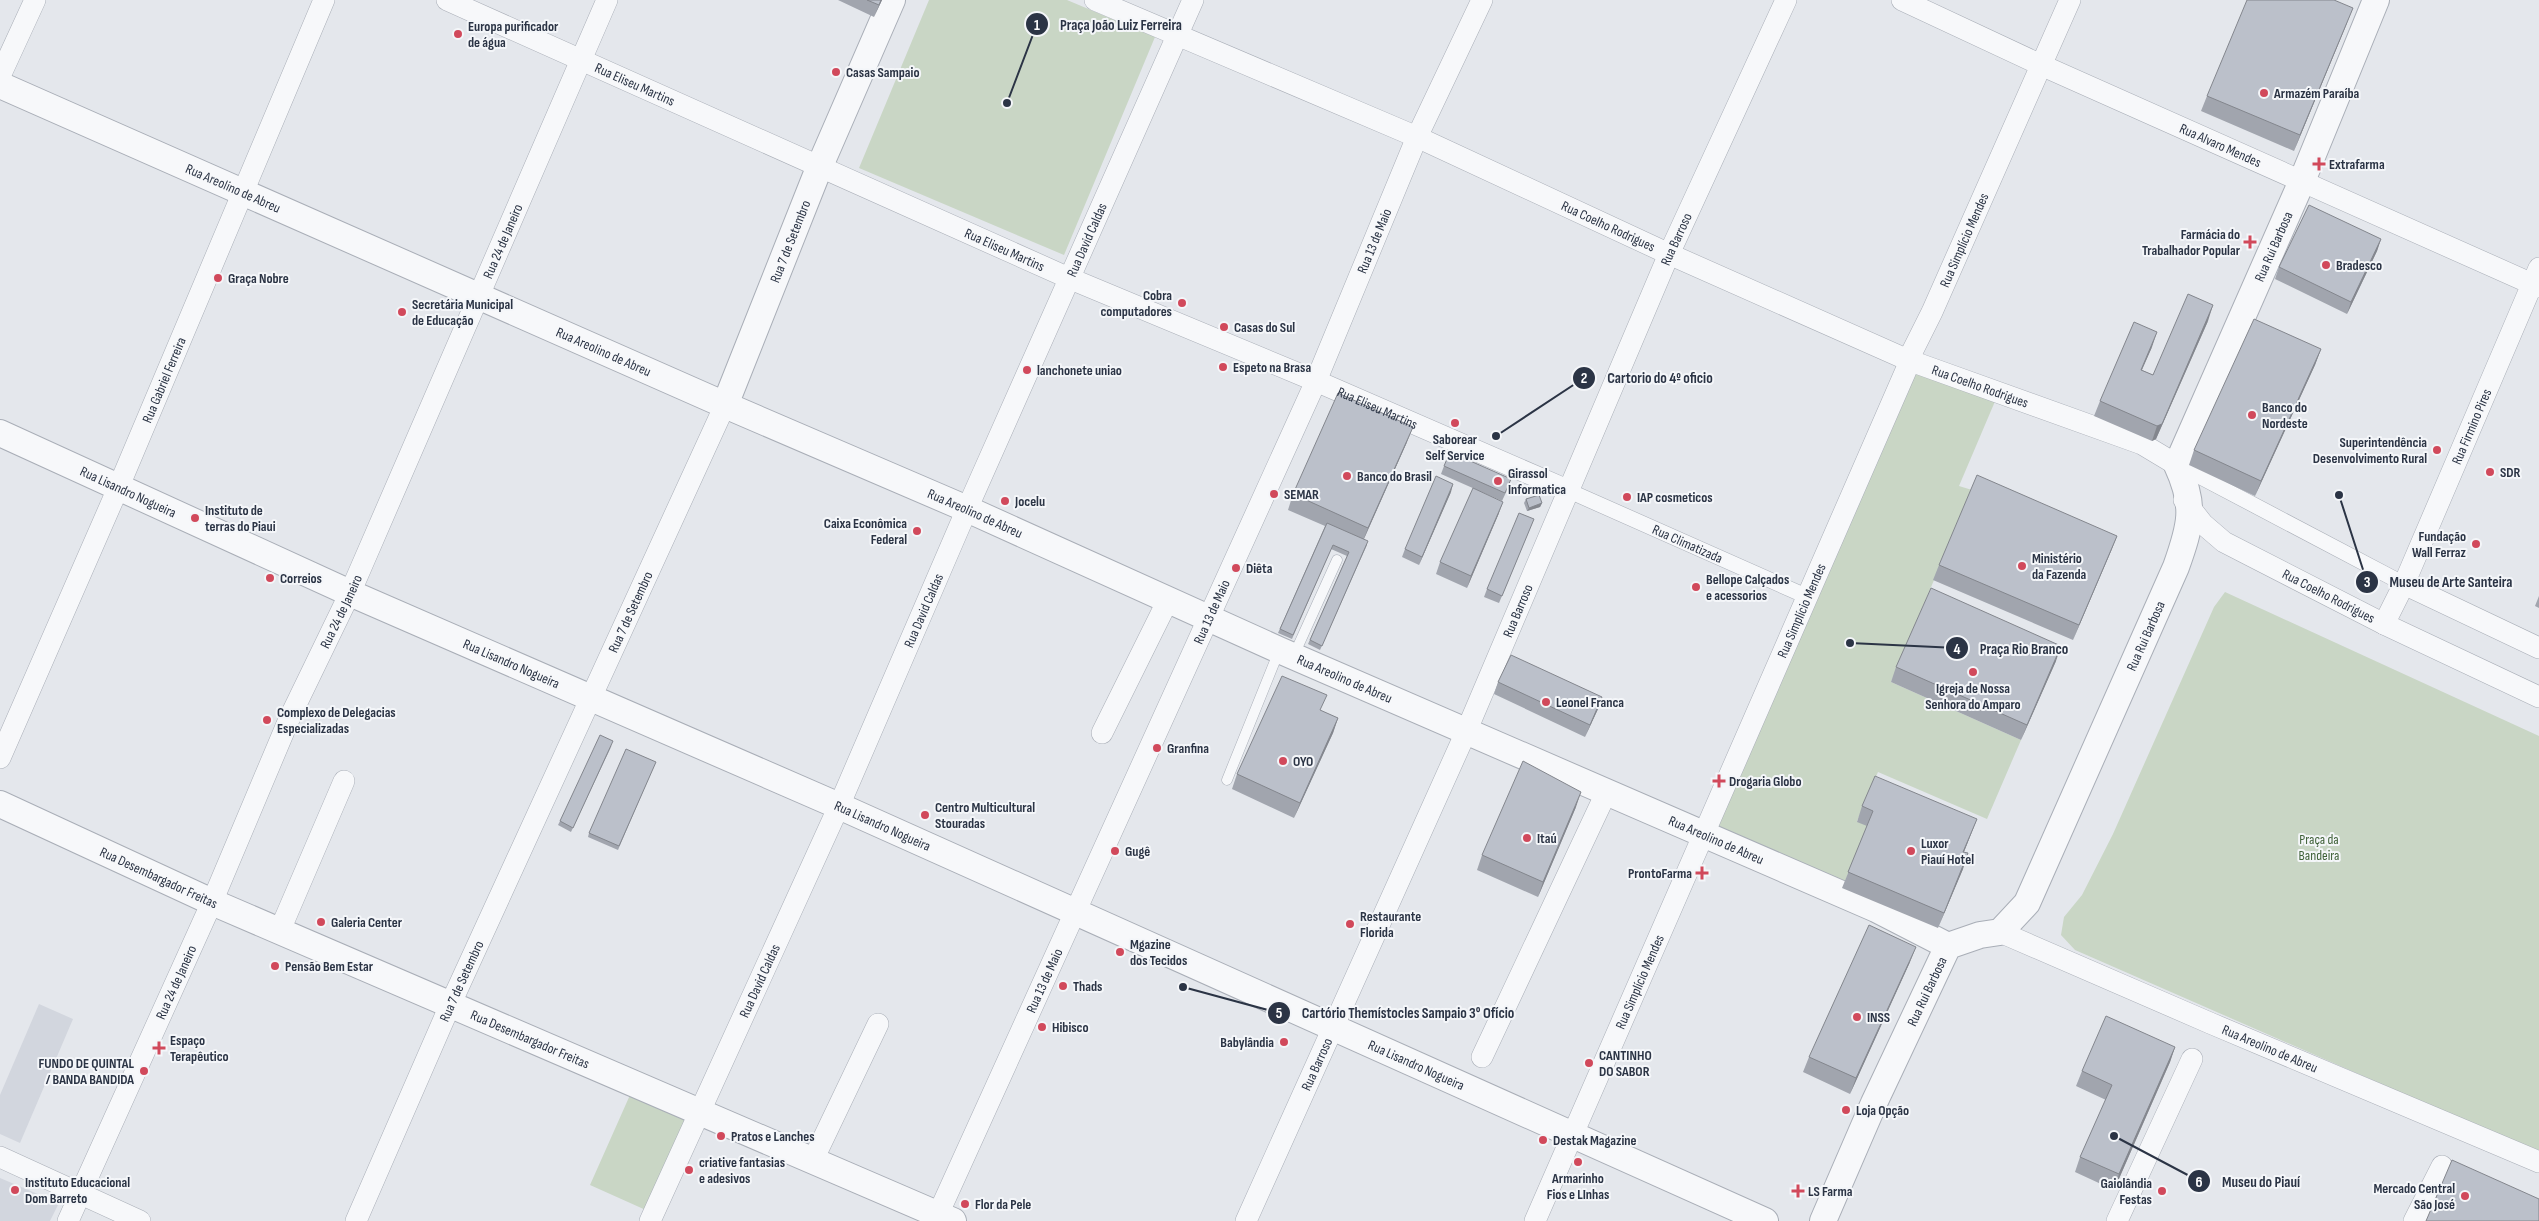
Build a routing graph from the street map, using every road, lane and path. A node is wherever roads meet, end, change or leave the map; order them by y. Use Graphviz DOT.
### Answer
graph roads {
  1 [pos="35,0"];
  2 [pos="324,0"];
  3 [pos="447,0"];
  4 [pos="607,0"];
  5 [pos="892,0"];
  6 [pos="1095,0"];
  7 [pos="1193,0"];
  8 [pos="1482,0"];
  9 [pos="1786,0"];
  10 [pos="1902,0"];
  11 [pos="2070,0"];
  12 [pos="2376,0"];
  13 [pos="1177,36"];
  14 [pos="580,59"];
  15 [pos="2041,65"];
  16 [pos="0,76"];
  17 [pos="0,85"];
  18 [pos="1417,137"];
  19 [pos="819,168"];
  20 [pos="2302,180"];
  21 [pos="244,193"];
  22 [pos="1669,254"];
  23 [pos="1071,279"];
  24 [pos="2537,280"];
  25 [pos="478,296"];
  26 [pos="1908,360"];
  27 [pos="1316,381"];
  28 [pos="725,405"];
  29 [pos="0,433"];
  30 [pos="2154,452"];
  31 [pos="2177,465"];
  32 [pos="120,486"];
  33 [pos="1567,490"];
  34 [pos="967,508"];
  35 [pos="2191,511"];
  36 [pos="1337,560"];
  37 [pos="2404,584"];
  38 [pos="350,593"];
  39 [pos="1808,597"];
  40 [pos="1168,600"];
  41 [pos="1209,619"];
  42 [pos="2384,624"];
  43 [pos="2539,648"];
  44 [pos="1287,653"];
  45 [pos="590,698"];
  46 [pos="2539,698"];
  47 [pos="1466,732"];
  48 [pos="1102,733"];
  49 [pos="0,758"];
  50 [pos="1227,780"];
  51 [pos="344,781"];
  52 [pos="1606,793"];
  53 [pos="0,804"];
  54 [pos="838,806"];
  55 [pos="1702,835"];
  56 [pos="212,902"];
  57 [pos="1074,912"];
  58 [pos="280,930"];
  59 [pos="2000,932"];
  60 [pos="1948,946"];
  61 [pos="451,1003"];
  62 [pos="878,1024"];
  63 [pos="1332,1026"];
  64 [pos="1482,1057"];
  65 [pos="2192,1059"];
  66 [pos="699,1110"];
  67 [pos="1572,1136"];
  68 [pos="0,1158"];
  69 [pos="813,1160"];
  70 [pos="2539,1162"];
  71 [pos="2442,1166"];
  72 [pos="81,1194"];
  73 [pos="942,1219"];
  74 [pos="68,1221"];
  75 [pos="140,1221"];
  76 [pos="356,1221"];
  77 [pos="650,1221"];
  78 [pos="1246,1221"];
  79 [pos="1535,1221"];
  80 [pos="1765,1221"];
  81 [pos="1823,1221"];
  82 [pos="2117,1221"];
  83 [pos="2414,1221"];
  1 -- 16 [label="street"];
  2 -- 21 [label="street, Rua Gabriel Ferreira"];
  3 -- 14 [label="street, Rua Eliseu Martins"];
  4 -- 14 [label="street, Rua 24 de Janeiro"];
  5 -- 19 [label="street, Rua 7 de Setembro"];
  6 -- 13 [label="street, Rua Coelho Rodrigues"];
  7 -- 13 [label="street, Rua David Caldas"];
  8 -- 18 [label="street, Rua 13 de Maio"];
  9 -- 22 [label="street, Rua Barroso"];
  10 -- 15 [label="street, Rua Alvaro Mendes"];
  11 -- 15 [label="street, Rua Simplício Mendes"];
  12 -- 20 [label="street, Rua Rui Barbosa"];
  13 -- 18 [label="street, Rua Coelho Rodrigues"];
  13 -- 23 [label="street, Rua David Caldas"];
  14 -- 19 [label="street, Rua Eliseu Martins"];
  14 -- 25 [label="street, Rua 24 de Janeiro"];
  15 -- 20 [label="street, Rua Alvaro Mendes"];
  15 -- 26 [label="street, Rua Simplício Mendes"];
  17 -- 21 [label="street, Rua Areolino de Abreu"];
  18 -- 22 [label="street, Rua Coelho Rodrigues"];
  18 -- 27 [label="street, Rua 13 de Maio"];
  19 -- 23 [label="street, Rua Eliseu Martins"];
  19 -- 28 [label="street, Rua 7 de Setembro"];
  20 -- 24 [label="street, Rua Alvaro Mendes"];
  20 -- 31 [label="street, Rua Rui Barbosa"];
  21 -- 25 [label="street, Rua Areolino de Abreu"];
  21 -- 32 [label="street, Rua Gabriel Ferreira"];
  22 -- 26 [label="street, Rua Coelho Rodrigues"];
  22 -- 33 [label="street, Rua Barroso"];
  23 -- 27 [label="street, Rua Eliseu Martins"];
  23 -- 34 [label="street, Rua David Caldas"];
  24 -- 37 [label="street, Rua Firmino Pires"];
  25 -- 28 [label="street, Rua Areolino de Abreu"];
  25 -- 38 [label="street, Rua 24 de Janeiro"];
  26 -- 30 [label="street, Rua Coelho Rodrigues"];
  26 -- 39 [label="street, Rua Simplício Mendes"];
  27 -- 33 [label="street, Rua Eliseu Martins"];
  27 -- 41 [label="street, Rua 13 de Maio"];
  28 -- 34 [label="street, Rua Areolino de Abreu"];
  28 -- 45 [label="street, Rua 7 de Setembro"];
  29 -- 32 [label="street, Rua Lisandro Nogueira"];
  30 -- 31 [label="street, Rua Coelho Rodrigues"];
  30 -- 35 [label="street, Rua Coelho Rodrigues"];
  31 -- 35 [label="street, Rua Rui Barbosa"];
  31 -- 37 [label="street"];
  32 -- 38 [label="street, Rua Lisandro Nogueira"];
  32 -- 49 [label="street, Rua Gabriel Ferreira"];
  33 -- 39 [label="street, Rua Climatizada"];
  33 -- 47 [label="street, Rua Barroso"];
  34 -- 40 [label="street, Rua Areolino de Abreu"];
  34 -- 54 [label="street, Rua David Caldas"];
  35 -- 42 [label="street, Rua Coelho Rodrigues"];
  35 -- 59 [label="street, Rua Rui Barbosa"];
  36 -- 44 [label="lane"];
  37 -- 42 [label="street, Rua Firmino Pires"];
  37 -- 43 [label="street"];
  38 -- 45 [label="street, Rua Lisandro Nogueira"];
  38 -- 56 [label="street, Rua 24 de Janeiro"];
  39 -- 55 [label="street, Rua Simplício Mendes"];
  40 -- 41 [label="street, Rua Areolino de Abreu"];
  40 -- 48 [label="street"];
  41 -- 44 [label="street, Rua Areolino de Abreu"];
  41 -- 57 [label="street, Rua 13 de Maio"];
  42 -- 46 [label="street, Rua Coelho Rodrigues"];
  44 -- 47 [label="street, Rua Areolino de Abreu"];
  44 -- 50 [label="lane"];
  45 -- 54 [label="street, Rua Lisandro Nogueira"];
  45 -- 61 [label="street, Rua 7 de Setembro"];
  47 -- 52 [label="street, Rua Areolino de Abreu"];
  47 -- 63 [label="street, Rua Barroso"];
  51 -- 58 [label="street"];
  52 -- 55 [label="street, Rua Areolino de Abreu"];
  52 -- 64 [label="street"];
  53 -- 56 [label="street, Rua Desembargador Freitas"];
  54 -- 57 [label="street, Rua Lisandro Nogueira"];
  54 -- 66 [label="street, Rua David Caldas"];
  55 -- 60 [label="street, Rua Areolino de Abreu"];
  55 -- 67 [label="street, Rua Simplício Mendes"];
  56 -- 58 [label="street, Rua Desembargador Freitas"];
  56 -- 72 [label="street, Rua 24 de Janeiro"];
  57 -- 63 [label="street, Rua Lisandro Nogueira"];
  57 -- 73 [label="street, Rua 13 de Maio"];
  58 -- 61 [label="street, Rua Desembargador Freitas"];
  59 -- 60 [label="street, Rua Rui Barbosa"];
  59 -- 70 [label="street, Rua Areolino de Abreu"];
  60 -- 81 [label="street, Rua Rui Barbosa"];
  61 -- 66 [label="street, Rua Desembargador Freitas"];
  61 -- 76 [label="street, Rua 7 de Setembro"];
  62 -- 69 [label="street"];
  63 -- 67 [label="street, Rua Lisandro Nogueira"];
  63 -- 78 [label="street, Rua Barroso"];
  65 -- 82 [label="street"];
  66 -- 69 [label="street, Rua Desembargador Freitas"];
  66 -- 77 [label="street, Rua David Caldas"];
  67 -- 79 [label="street, Rua Simplício Mendes"];
  67 -- 80 [label="street, Rua Lisandro Nogueira"];
  68 -- 72 [label="street"];
  69 -- 73 [label="street, Rua Desembargador Freitas"];
  71 -- 83 [label="street"];
  72 -- 74 [label="street, Rua 24 de Janeiro"];
  72 -- 75 [label="street"];
}
